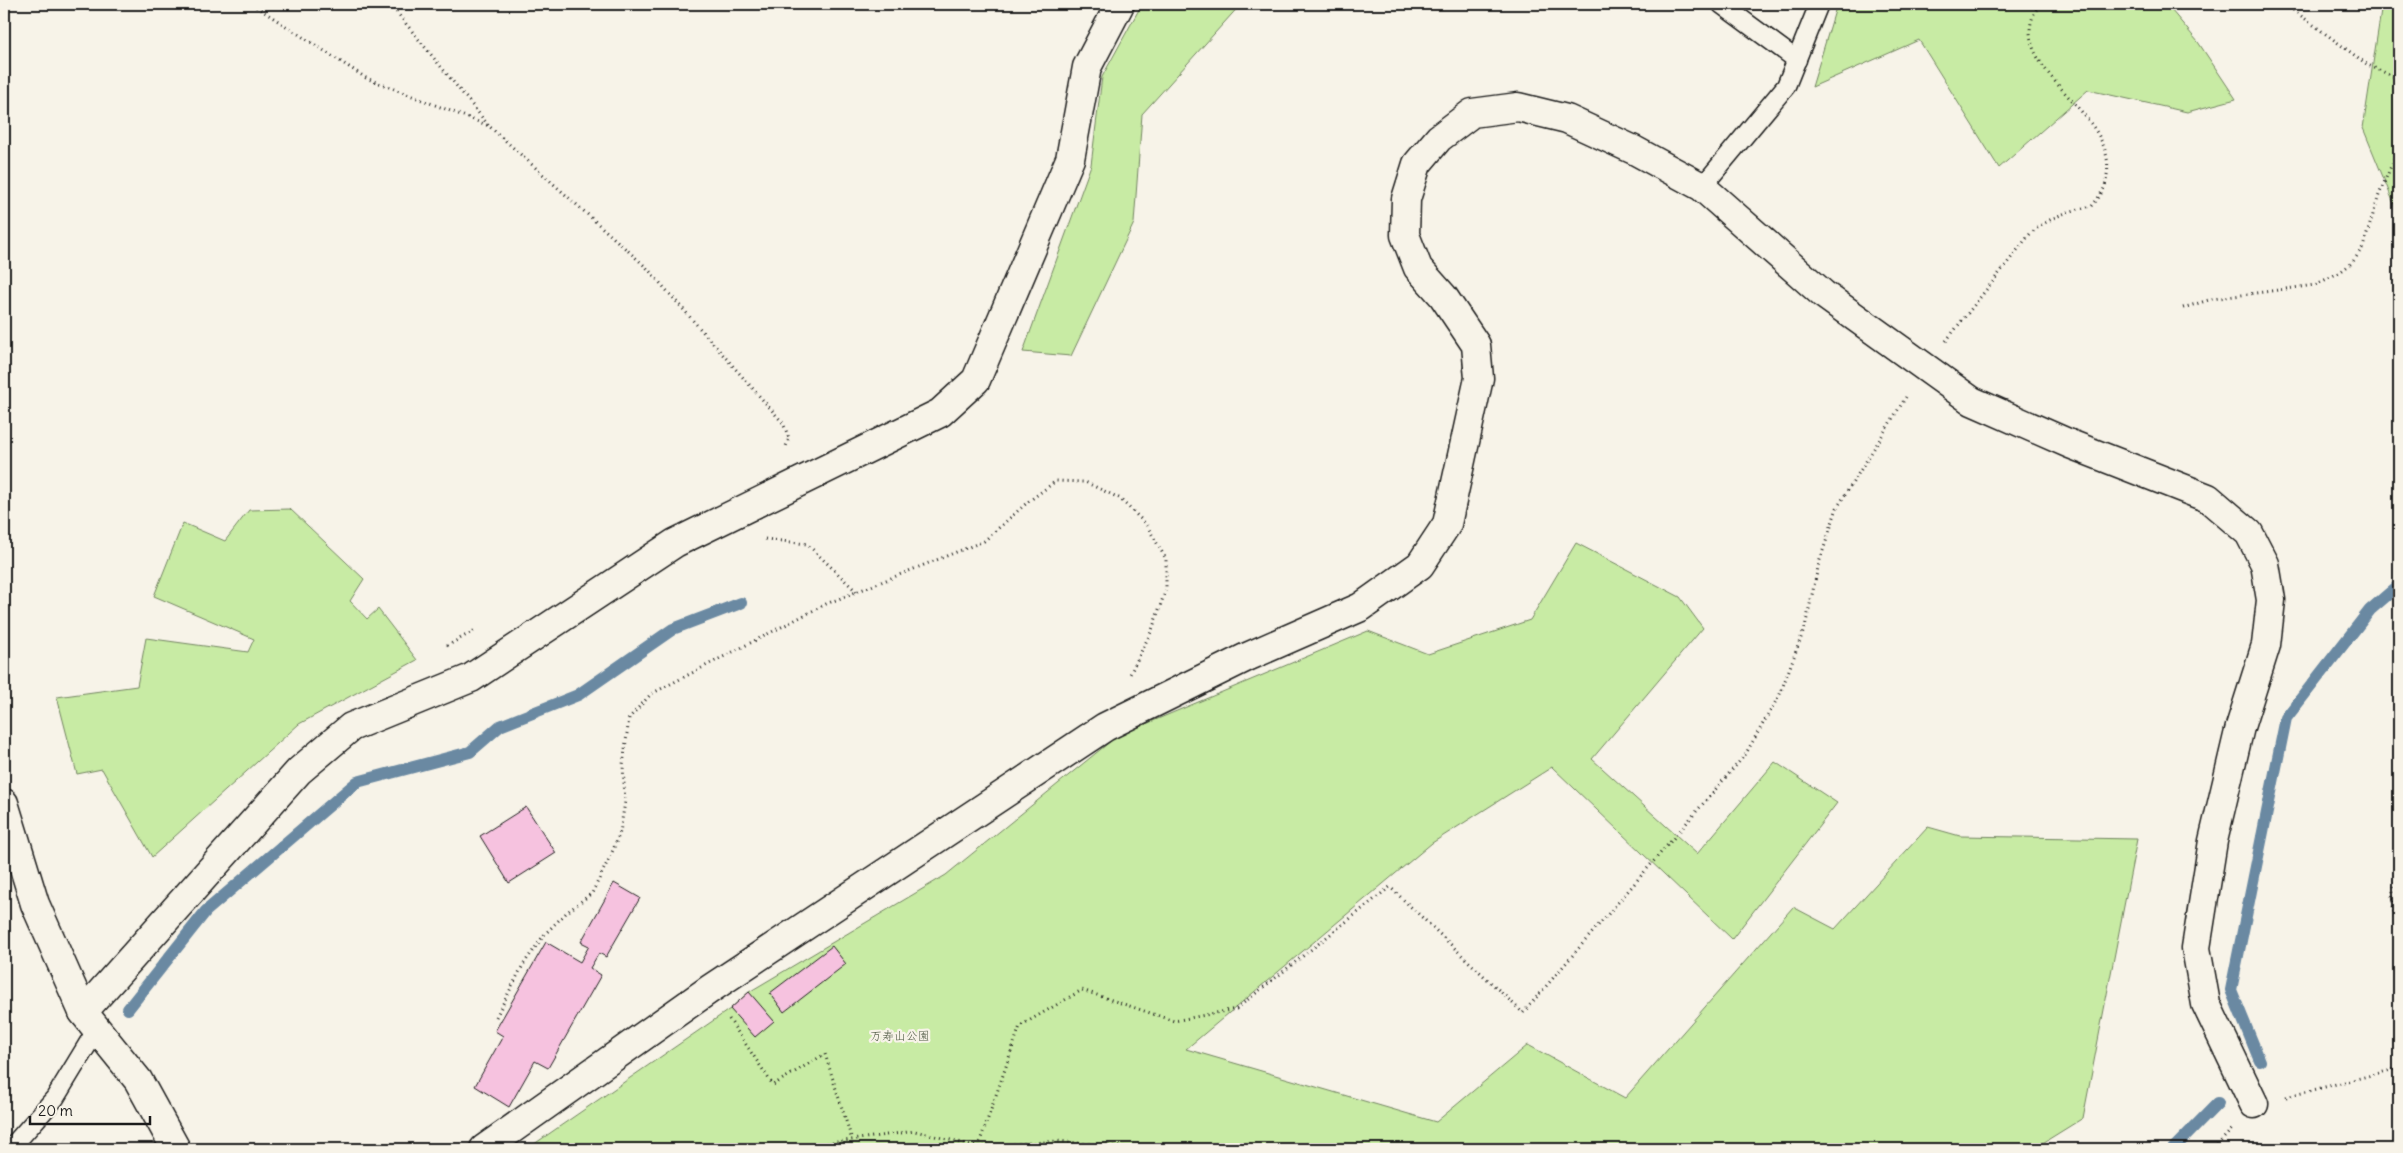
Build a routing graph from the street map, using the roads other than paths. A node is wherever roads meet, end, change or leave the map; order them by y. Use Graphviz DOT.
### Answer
graph roads {
  1 [pos="1120,4"];
  2 [pos="1721,4"];
  3 [pos="1819,4"];
  4 [pos="1797,60"];
  5 [pos="1702,188"];
  6 [pos="4,802"];
  7 [pos="90,1020"];
  8 [pos="2254,1104"];
  9 [pos="10,1149"];
  10 [pos="176,1149"];
  11 [pos="484,1149"];
  1 -- 7 [label="street"];
  2 -- 4 [label="lane"];
  3 -- 4 [label="lane"];
  4 -- 5 [label="lane"];
  5 -- 8 [label="street"];
  5 -- 11 [label="street"];
  6 -- 7 [label="street"];
  7 -- 9 [label="lane"];
  7 -- 10 [label="street"];
}
